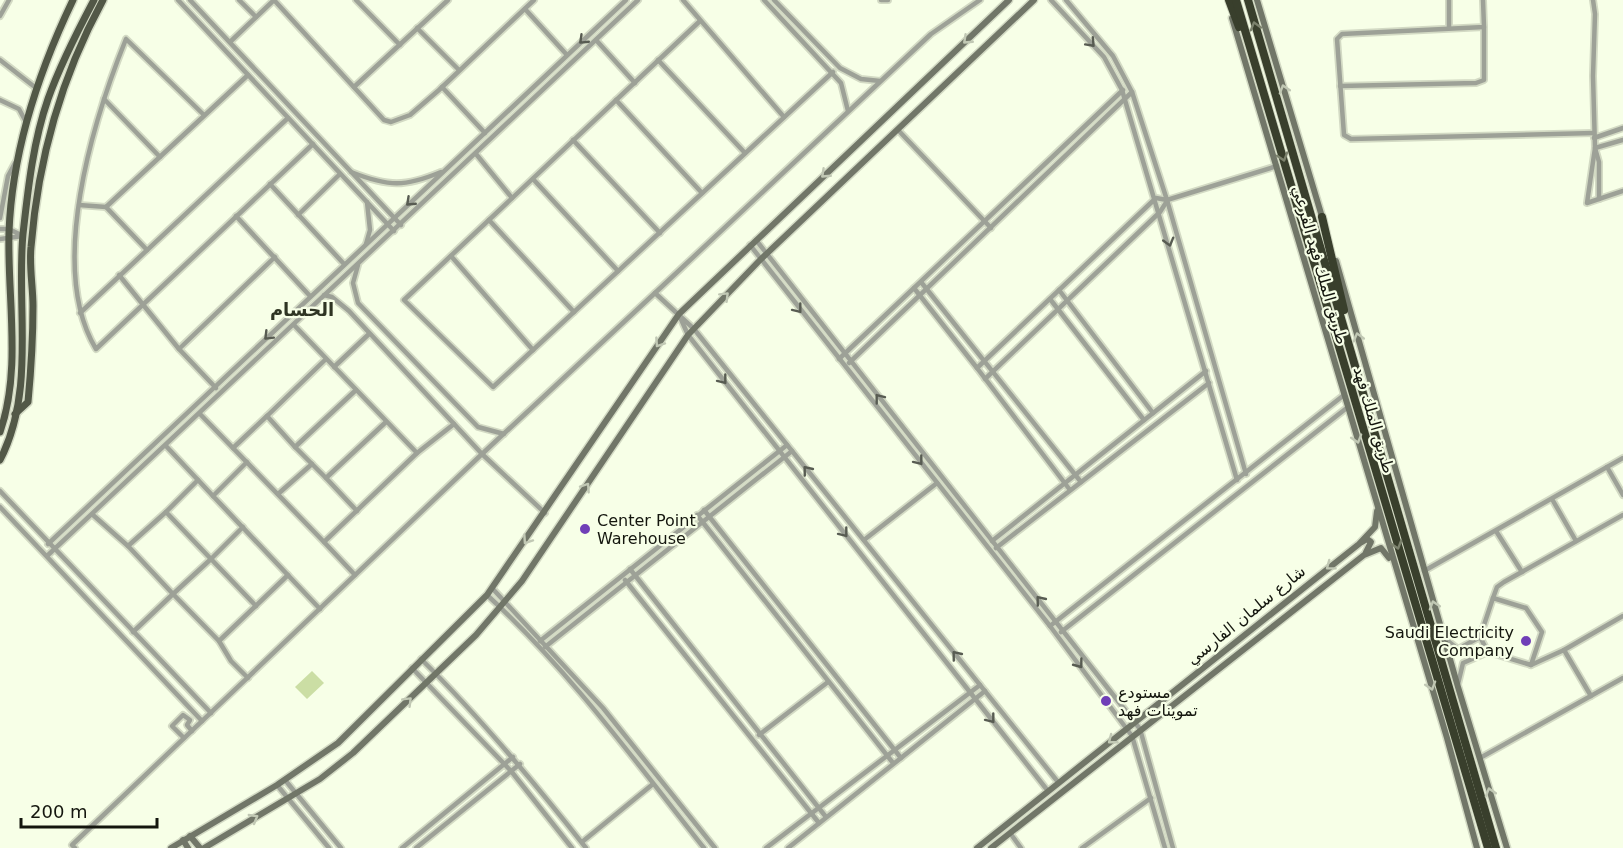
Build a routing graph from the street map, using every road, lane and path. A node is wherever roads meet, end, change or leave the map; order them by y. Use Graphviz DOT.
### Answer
graph roads {
  1 [pos="9,0"];
  2 [pos="73,0"];
  3 [pos="94,0"];
  4 [pos="103,0"];
  5 [pos="178,0"];
  6 [pos="190,0"];
  7 [pos="239,0"];
  8 [pos="274,0"];
  9 [pos="356,0"];
  10 [pos="448,0"];
  11 [pos="534,0"];
  12 [pos="638,0"];
  13 [pos="682,0"];
  14 [pos="764,0"];
  15 [pos="774,0"];
  16 [pos="882,0"];
  17 [pos="888,0"];
  18 [pos="980,0"];
  19 [pos="1009,0"];
  20 [pos="1034,0"];
  21 [pos="1051,0"];
  22 [pos="1066,0"];
  23 [pos="1228,0"];
  24 [pos="1236,0"];
  25 [pos="1248,0"];
  26 [pos="1257,0"];
  27 [pos="1449,0"];
  28 [pos="1483,0"];
  29 [pos="1593,0"];
  30 [pos="623,1"];
  31 [pos="525,9"];
  32 [pos="0,16"];
  33 [pos="256,17"];
  34 [pos="700,21"];
  35 [pos="1484,27"];
  36 [pos="417,28"];
  37 [pos="1449,28"];
  38 [pos="596,40"];
  39 [pos="230,42"];
  40 [pos="399,45"];
  41 [pos="567,55"];
  42 [pos="0,60"];
  43 [pos="658,60"];
  44 [pos="459,70"];
  45 [pos="833,72"];
  46 [pos="248,75"];
  47 [pos="880,81"];
  48 [pos="635,82"];
  49 [pos="1129,85"];
  50 [pos="1341,86"];
  51 [pos="354,87"];
  52 [pos="442,87"];
  53 [pos="36,88"];
  54 [pos="1122,90"];
  55 [pos="1132,92"];
  56 [pos="104,99"];
  57 [pos="1125,99"];
  58 [pos="0,100"];
  59 [pos="616,100"];
  60 [pos="848,111"];
  61 [pos="204,115"];
  62 [pos="784,117"];
  63 [pos="288,118"];
  64 [pos="26,122"];
  65 [pos="1275,128"];
  66 [pos="1623,128"];
  67 [pos="898,130"];
  68 [pos="484,133"];
  69 [pos="1594,135"];
  70 [pos="573,140"];
  71 [pos="1623,140"];
  72 [pos="313,144"];
  73 [pos="1595,148"];
  74 [pos="745,153"];
  75 [pos="476,154"];
  76 [pos="18,155"];
  77 [pos="160,156"];
  78 [pos="1277,166"];
  79 [pos="349,171"];
  80 [pos="444,171"];
  81 [pos="340,174"];
  82 [pos="533,179"];
  83 [pos="270,184"];
  84 [pos="1623,192"];
  85 [pos="702,193"];
  86 [pos="512,198"];
  87 [pos="1156,198"];
  88 [pos="1599,199"];
  89 [pos="1167,200"];
  90 [pos="367,202"];
  91 [pos="79,204"];
  92 [pos="106,207"];
  93 [pos="1160,213"];
  94 [pos="297,215"];
  95 [pos="236,216"];
  96 [pos="394,217"];
  97 [pos="1322,217"];
  98 [pos="0,218"];
  99 [pos="489,220"];
  100 [pos="984,221"];
  101 [pos="388,224"];
  102 [pos="401,225"];
  103 [pos="991,228"];
  104 [pos="0,229"];
  105 [pos="9,229"];
  106 [pos="394,231"];
  107 [pos="660,233"];
  108 [pos="23,236"];
  109 [pos="9,239"];
  110 [pos="0,240"];
  111 [pos="756,240"];
  112 [pos="366,244"];
  113 [pos="750,245"];
  114 [pos="147,250"];
  115 [pos="767,254"];
  116 [pos="451,256"];
  117 [pos="275,257"];
  118 [pos="760,260"];
  119 [pos="359,262"];
  120 [pos="344,264"];
  121 [pos="618,272"];
  122 [pos="119,275"];
  123 [pos="921,282"];
  124 [pos="914,288"];
  125 [pos="927,289"];
  126 [pos="1059,290"];
  127 [pos="656,293"];
  128 [pos="324,294"];
  129 [pos="310,296"];
  130 [pos="920,296"];
  131 [pos="1050,299"];
  132 [pos="1067,301"];
  133 [pos="141,305"];
  134 [pos="1058,309"];
  135 [pos="574,312"];
  136 [pos="80,313"];
  137 [pos="680,314"];
  138 [pos="294,325"];
  139 [pos="693,329"];
  140 [pos="369,334"];
  141 [pos="688,335"];
  142 [pos="178,349"];
  143 [pos="533,350"];
  144 [pos="844,354"];
  145 [pos="326,359"];
  146 [pos="839,359"];
  147 [pos="985,361"];
  148 [pos="850,362"];
  149 [pos="334,367"];
  150 [pos="844,367"];
  151 [pos="977,369"];
  152 [pos="993,371"];
  153 [pos="1206,371"];
  154 [pos="985,379"];
  155 [pos="1209,383"];
  156 [pos="1362,387"];
  157 [pos="216,388"];
  158 [pos="356,390"];
  159 [pos="1344,395"];
  160 [pos="1348,407"];
  161 [pos="1153,413"];
  162 [pos="15,414"];
  163 [pos="200,414"];
  164 [pos="267,416"];
  165 [pos="1144,420"];
  166 [pos="386,422"];
  167 [pos="454,424"];
  168 [pos="0,432"];
  169 [pos="504,434"];
  170 [pos="787,445"];
  171 [pos="166,446"];
  172 [pos="295,447"];
  173 [pos="233,448"];
  174 [pos="779,451"];
  175 [pos="792,451"];
  176 [pos="417,453"];
  177 [pos="482,454"];
  178 [pos="784,458"];
  179 [pos="1623,458"];
  180 [pos="0,459"];
  181 [pos="247,462"];
  182 [pos="312,464"];
  183 [pos="1607,468"];
  184 [pos="1246,474"];
  185 [pos="1075,475"];
  186 [pos="326,478"];
  187 [pos="198,480"];
  188 [pos="1238,480"];
  189 [pos="1081,482"];
  190 [pos="937,483"];
  191 [pos="1065,483"];
  192 [pos="1070,490"];
  193 [pos="0,491"];
  194 [pos="278,494"];
  195 [pos="1623,495"];
  196 [pos="213,496"];
  197 [pos="1552,499"];
  198 [pos="0,507"];
  199 [pos="1377,507"];
  200 [pos="704,510"];
  201 [pos="357,511"];
  202 [pos="166,512"];
  203 [pos="545,513"];
  204 [pos="1623,514"];
  205 [pos="93,515"];
  206 [pos="697,516"];
  207 [pos="709,517"];
  208 [pos="702,522"];
  209 [pos="243,527"];
  210 [pos="1496,531"];
  211 [pos="864,540"];
  212 [pos="992,541"];
  213 [pos="1576,541"];
  214 [pos="324,542"];
  215 [pos="48,544"];
  216 [pos="1359,544"];
  217 [pos="986,545"];
  218 [pos="128,546"];
  219 [pos="997,547"];
  220 [pos="56,551"];
  221 [pos="991,552"];
  222 [pos="1364,555"];
  223 [pos="47,556"];
  224 [pos="211,559"];
  225 [pos="1394,566"];
  226 [pos="630,569"];
  227 [pos="1424,571"];
  228 [pos="1522,572"];
  229 [pos="288,575"];
  230 [pos="355,575"];
  231 [pos="621,576"];
  232 [pos="634,576"];
  233 [pos="627,582"];
  234 [pos="492,588"];
  235 [pos="172,594"];
  236 [pos="487,595"];
  237 [pos="1493,598"];
  238 [pos="506,601"];
  239 [pos="256,606"];
  240 [pos="500,607"];
  241 [pos="320,609"];
  242 [pos="1621,617"];
  243 [pos="1056,621"];
  244 [pos="1050,626"];
  245 [pos="1623,626"];
  246 [pos="1064,630"];
  247 [pos="133,632"];
  248 [pos="1057,636"];
  249 [pos="1480,637"];
  250 [pos="1444,638"];
  251 [pos="541,640"];
  252 [pos="219,641"];
  253 [pos="535,644"];
  254 [pos="546,646"];
  255 [pos="540,650"];
  256 [pos="1564,650"];
  257 [pos="1488,652"];
  258 [pos="421,659"];
  259 [pos="1531,665"];
  260 [pos="412,668"];
  261 [pos="436,674"];
  262 [pos="835,677"];
  263 [pos="248,678"];
  264 [pos="1623,678"];
  265 [pos="828,682"];
  266 [pos="426,684"];
  267 [pos="980,685"];
  268 [pos="1458,687"];
  269 [pos="985,691"];
  270 [pos="970,692"];
  271 [pos="1591,696"];
  272 [pos="975,698"];
  273 [pos="202,704"];
  274 [pos="194,712"];
  275 [pos="211,713"];
  276 [pos="202,721"];
  277 [pos="1135,722"];
  278 [pos="187,725"];
  279 [pos="1127,729"];
  280 [pos="1140,729"];
  281 [pos="192,731"];
  282 [pos="179,733"];
  283 [pos="759,735"];
  284 [pos="1132,736"];
  285 [pos="184,738"];
  286 [pos="764,742"];
  287 [pos="757,747"];
  288 [pos="894,750"];
  289 [pos="887,756"];
  290 [pos="513,757"];
  291 [pos="901,758"];
  292 [pos="1480,758"];
  293 [pos="504,764"];
  294 [pos="520,764"];
  295 [pos="893,764"];
  296 [pos="511,771"];
  297 [pos="285,780"];
  298 [pos="1058,782"];
  299 [pos="653,784"];
  300 [pos="277,785"];
  301 [pos="1048,790"];
  302 [pos="296,794"];
  303 [pos="1150,798"];
  304 [pos="286,799"];
  305 [pos="819,807"];
  306 [pos="812,814"];
  307 [pos="826,817"];
  308 [pos="819,823"];
  309 [pos="1010,833"];
  310 [pos="190,836"];
  311 [pos="183,840"];
  312 [pos="582,842"];
  313 [pos="72,847"];
  314 [pos="171,848"];
  315 [pos="188,848"];
  316 [pos="202,848"];
  317 [pos="329,848"];
  318 [pos="340,848"];
  319 [pos="402,848"];
  320 [pos="416,848"];
  321 [pos="572,848"];
  322 [pos="586,848"];
  323 [pos="704,848"];
  324 [pos="715,848"];
  325 [pos="766,848"];
  326 [pos="788,848"];
  327 [pos="977,848"];
  328 [pos="991,848"];
  329 [pos="1021,848"];
  330 [pos="1082,848"];
  331 [pos="1165,848"];
  332 [pos="1173,848"];
  333 [pos="1477,848"];
  334 [pos="1488,848"];
  335 [pos="1496,848"];
  336 [pos="1506,848"];
  1 -- 32 [label="street"];
  2 -- 53 [label="main road"];
  3 -- 108 [label="main road"];
  4 -- 162 [label="main road"];
  5 -- 46 [label="street"];
  6 -- 39 [label="street"];
  7 -- 33 [label="street"];
  8 -- 33 [label="street"];
  8 -- 51 [label="street"];
  9 -- 40 [label="street"];
  10 -- 36 [label="street"];
  11 -- 31 [label="street"];
  12 -- 38 [label="street"];
  13 -- 34 [label="street"];
  14 -- 45 [label="street"];
  15 -- 47 [label="street"];
  16 -- 17 [label="street"];
  18 -- 47 [label="street"];
  19 -- 111 [label="main road, one-way"];
  20 -- 67 [label="main road"];
  21 -- 54 [label="street, one-way"];
  22 -- 49 [label="street"];
  23 -- 65 [label="highway"];
  23 -- 78 [label="main road, طريق الملك فهد الفرعي"];
  24 -- 65 [label="highway, طريق الملك فهد"];
  156 -- 25 [label="highway, طريق الملك فهد, one-way"];
  97 -- 26 [label="main road, طريق الملك فهد الفرعي, one-way"];
  27 -- 37 [label="street"];
  28 -- 35 [label="street"];
  29 -- 69 [label="street"];
  30 -- 41 [label="street, one-way"];
  31 -- 41 [label="street"];
  31 -- 44 [label="street"];
  33 -- 39 [label="street"];
  34 -- 43 [label="street"];
  34 -- 62 [label="street"];
  35 -- 37 [label="street"];
  35 -- 50 [label="street"];
  36 -- 40 [label="street"];
  36 -- 44 [label="street"];
  37 -- 50 [label="street"];
  38 -- 48 [label="street"];
  38 -- 75 [label="street"];
  39 -- 79 [label="street"];
  40 -- 51 [label="street"];
  41 -- 68 [label="street"];
  42 -- 53 [label="street"];
  43 -- 48 [label="street"];
  43 -- 74 [label="street"];
  44 -- 52 [label="street"];
  45 -- 60 [label="street"];
  45 -- 62 [label="street"];
  46 -- 61 [label="street"];
  46 -- 63 [label="street"];
  47 -- 60 [label="street"];
  48 -- 59 [label="street"];
  49 -- 54 [label="street"];
  49 -- 55 [label="street"];
  50 -- 69 [label="street"];
  51 -- 52 [label="street"];
  52 -- 68 [label="street"];
  53 -- 64 [label="main road"];
  54 -- 57 [label="street"];
  54 -- 100 [label="street"];
  55 -- 57 [label="street"];
  55 -- 89 [label="street"];
  56 -- 61 [label="street"];
  56 -- 77 [label="street"];
  56 -- 91 [label="street"];
  57 -- 87 [label="street"];
  57 -- 103 [label="street"];
  58 -- 64 [label="street"];
  59 -- 70 [label="street"];
  59 -- 85 [label="street"];
  60 -- 127 [label="street"];
  61 -- 77 [label="street"];
  62 -- 74 [label="street"];
  63 -- 72 [label="street"];
  63 -- 114 [label="street"];
  64 -- 76 [label="main road"];
  65 -- 334 [label="highway, طريق الملك فهد, one-way"];
  66 -- 69 [label="street"];
  67 -- 100 [label="street"];
  67 -- 115 [label="main road"];
  68 -- 80 [label="street"];
  69 -- 73 [label="street"];
  70 -- 82 [label="street"];
  70 -- 107 [label="street"];
  71 -- 73 [label="street"];
  72 -- 81 [label="street"];
  72 -- 83 [label="street"];
  73 -- 88 [label="street"];
  73 -- 88 [label="street"];
  74 -- 85 [label="street"];
  75 -- 86 [label="street"];
  75 -- 102 [label="street"];
  76 -- 98 [label="street"];
  76 -- 105 [label="main road"];
  77 -- 92 [label="street"];
  78 -- 89 [label="street"];
  78 -- 159 [label="main road, طريق الملك فهد الفرعي"];
  79 -- 80 [label="street"];
  79 -- 96 [label="street"];
  80 -- 96 [label="street, one-way"];
  81 -- 90 [label="street"];
  81 -- 94 [label="street"];
  82 -- 86 [label="street"];
  82 -- 121 [label="street"];
  83 -- 94 [label="street"];
  83 -- 95 [label="street"];
  84 -- 88 [label="street"];
  85 -- 107 [label="street"];
  86 -- 99 [label="street"];
  87 -- 89 [label="street"];
  87 -- 93 [label="street"];
  87 -- 126 [label="street"];
  89 -- 93 [label="street"];
  89 -- 184 [label="street"];
  90 -- 101 [label="street"];
  90 -- 112 [label="street"];
  91 -- 92 [label="street"];
  91 -- 136 [label="street"];
  92 -- 114 [label="street"];
  93 -- 132 [label="street"];
  93 -- 153 [label="street, one-way"];
  94 -- 120 [label="street"];
  95 -- 117 [label="street"];
  95 -- 133 [label="street"];
  96 -- 101 [label="street"];
  96 -- 102 [label="street"];
  97 -- 156 [label="highway"];
  227 -- 97 [label="main road, طريق الملك فهد الفرعي, one-way"];
  99 -- 116 [label="street"];
  99 -- 135 [label="street"];
  100 -- 103 [label="street"];
  100 -- 123 [label="street"];
  101 -- 106 [label="street"];
  101 -- 112 [label="street"];
  102 -- 106 [label="street"];
  103 -- 125 [label="street"];
  104 -- 105 [label="street"];
  105 -- 108 [label="street"];
  105 -- 109 [label="main road"];
  106 -- 119 [label="street"];
  107 -- 121 [label="street"];
  108 -- 109 [label="street"];
  108 -- 162 [label="main road"];
  109 -- 110 [label="street"];
  109 -- 168 [label="main road"];
  111 -- 113 [label="main road"];
  111 -- 115 [label="street"];
  112 -- 120 [label="street"];
  113 -- 118 [label="street"];
  113 -- 137 [label="main road"];
  114 -- 122 [label="street"];
  115 -- 118 [label="main road"];
  115 -- 144 [label="street"];
  116 -- 143 [label="street"];
  116 -- 143 [label="street"];
  117 -- 129 [label="street"];
  117 -- 142 [label="street"];
  139 -- 118 [label="main road, one-way"];
  118 -- 146 [label="street, one-way"];
  119 -- 128 [label="street"];
  119 -- 169 [label="street"];
  120 -- 129 [label="street"];
  121 -- 135 [label="street"];
  122 -- 133 [label="street"];
  122 -- 136 [label="street"];
  123 -- 124 [label="street"];
  123 -- 125 [label="street"];
  124 -- 130 [label="street"];
  124 -- 144 [label="street"];
  125 -- 130 [label="street"];
  125 -- 147 [label="street"];
  126 -- 131 [label="street"];
  126 -- 132 [label="street"];
  127 -- 137 [label="street"];
  127 -- 169 [label="street"];
  128 -- 138 [label="street"];
  128 -- 140 [label="street"];
  129 -- 157 [label="street, one-way"];
  130 -- 148 [label="street"];
  130 -- 151 [label="street"];
  131 -- 134 [label="street"];
  131 -- 147 [label="street"];
  132 -- 134 [label="street"];
  132 -- 161 [label="street"];
  133 -- 136 [label="street"];
  133 -- 142 [label="street"];
  134 -- 152 [label="street"];
  134 -- 165 [label="street"];
  135 -- 143 [label="street"];
  137 -- 139 [label="street"];
  137 -- 141 [label="street"];
  137 -- 203 [label="main road, one-way"];
  138 -- 145 [label="street"];
  138 -- 163 [label="street"];
  139 -- 141 [label="main road"];
  139 -- 170 [label="street"];
  140 -- 149 [label="street"];
  140 -- 167 [label="street"];
  141 -- 174 [label="street, one-way"];
  238 -- 141 [label="main road, one-way"];
  142 -- 157 [label="street"];
  144 -- 146 [label="street"];
  144 -- 148 [label="street"];
  145 -- 149 [label="street"];
  145 -- 164 [label="street"];
  146 -- 150 [label="street"];
  147 -- 151 [label="street"];
  147 -- 152 [label="street"];
  148 -- 150 [label="street"];
  212 -- 148 [label="street, one-way"];
  149 -- 158 [label="street"];
  150 -- 190 [label="street, one-way"];
  151 -- 154 [label="street"];
  152 -- 154 [label="street"];
  152 -- 185 [label="street"];
  153 -- 155 [label="street"];
  153 -- 161 [label="street"];
  154 -- 191 [label="street"];
  155 -- 188 [label="street"];
  155 -- 189 [label="street"];
  156 -- 335 [label="highway, طريق الملك فهد"];
  157 -- 215 [label="street"];
  158 -- 166 [label="street"];
  158 -- 172 [label="street"];
  159 -- 160 [label="main road, طريق الملك فهد الفرعي"];
  159 -- 184 [label="street"];
  160 -- 199 [label="main road, طريق الملك فهد الفرعي, one-way"];
  160 -- 246 [label="street"];
  161 -- 165 [label="street"];
  162 -- 180 [label="main road"];
  163 -- 171 [label="street"];
  163 -- 173 [label="street"];
  164 -- 172 [label="street"];
  164 -- 173 [label="street"];
  165 -- 185 [label="street"];
  166 -- 176 [label="street"];
  166 -- 186 [label="street"];
  167 -- 176 [label="street"];
  167 -- 177 [label="street"];
  169 -- 177 [label="street"];
  170 -- 174 [label="street"];
  170 -- 175 [label="street"];
  171 -- 187 [label="street"];
  171 -- 205 [label="street"];
  172 -- 182 [label="street"];
  173 -- 181 [label="street"];
  174 -- 178 [label="street"];
  174 -- 200 [label="street"];
  175 -- 178 [label="street"];
  211 -- 175 [label="street, one-way"];
  176 -- 201 [label="street"];
  177 -- 203 [label="street"];
  177 -- 230 [label="street"];
  178 -- 207 [label="street"];
  178 -- 270 [label="street, one-way"];
  179 -- 183 [label="street"];
  181 -- 194 [label="street"];
  181 -- 196 [label="street"];
  182 -- 186 [label="street"];
  182 -- 194 [label="street"];
  183 -- 195 [label="street"];
  183 -- 197 [label="street"];
  184 -- 188 [label="street"];
  185 -- 189 [label="street"];
  185 -- 191 [label="street"];
  186 -- 201 [label="street"];
  187 -- 196 [label="street"];
  187 -- 202 [label="street"];
  188 -- 243 [label="street"];
  189 -- 192 [label="street"];
  190 -- 211 [label="street"];
  190 -- 217 [label="street"];
  191 -- 192 [label="street"];
  191 -- 212 [label="street"];
  192 -- 219 [label="street"];
  193 -- 215 [label="street"];
  194 -- 214 [label="street"];
  196 -- 209 [label="street"];
  197 -- 210 [label="street"];
  197 -- 213 [label="street"];
  198 -- 223 [label="street"];
  199 -- 216 [label="main road, شارع سلمان الفارسي"];
  199 -- 225 [label="main road, طريق الملك فهد الفرعي"];
  200 -- 206 [label="street"];
  200 -- 207 [label="street"];
  201 -- 214 [label="street"];
  202 -- 218 [label="street"];
  202 -- 224 [label="street"];
  203 -- 234 [label="main road, one-way"];
  204 -- 213 [label="street"];
  205 -- 218 [label="street"];
  205 -- 220 [label="street"];
  206 -- 208 [label="street"];
  206 -- 226 [label="street"];
  207 -- 208 [label="street"];
  207 -- 262 [label="street"];
  208 -- 232 [label="street"];
  208 -- 265 [label="street"];
  209 -- 224 [label="street"];
  209 -- 229 [label="street"];
  210 -- 227 [label="street"];
  210 -- 228 [label="street"];
  267 -- 211 [label="street, one-way"];
  212 -- 217 [label="street"];
  212 -- 219 [label="street"];
  213 -- 228 [label="street"];
  214 -- 230 [label="street"];
  215 -- 220 [label="street"];
  216 -- 222 [label="main road"];
  216 -- 277 [label="main road, شارع سلمان الفارسي, one-way"];
  217 -- 221 [label="street"];
  218 -- 235 [label="street"];
  219 -- 221 [label="street"];
  243 -- 219 [label="street, one-way"];
  220 -- 223 [label="street"];
  220 -- 247 [label="street"];
  221 -- 244 [label="street"];
  222 -- 225 [label="main road"];
  222 -- 280 [label="main road, شارع سلمان الفارسي"];
  223 -- 274 [label="street"];
  224 -- 235 [label="street"];
  224 -- 239 [label="street"];
  225 -- 333 [label="main road, طريق الملك فهد الفرعي, one-way"];
  226 -- 231 [label="street"];
  226 -- 232 [label="street"];
  250 -- 227 [label="main road, طريق الملك فهد الفرعي, one-way"];
  228 -- 237 [label="street"];
  229 -- 239 [label="street"];
  229 -- 241 [label="street"];
  230 -- 241 [label="street"];
  231 -- 233 [label="street"];
  231 -- 251 [label="street"];
  232 -- 233 [label="street"];
  232 -- 283 [label="street"];
  233 -- 254 [label="street"];
  233 -- 287 [label="street"];
  234 -- 236 [label="main road"];
  234 -- 238 [label="street"];
  235 -- 247 [label="street"];
  235 -- 252 [label="street"];
  236 -- 240 [label="street"];
  236 -- 258 [label="main road"];
  237 -- 249 [label="street"];
  237 -- 259 [label="street"];
  238 -- 240 [label="main road"];
  238 -- 251 [label="street"];
  239 -- 252 [label="street"];
  240 -- 253 [label="street"];
  240 -- 261 [label="main road"];
  241 -- 263 [label="street"];
  242 -- 245 [label="street"];
  242 -- 256 [label="street"];
  243 -- 244 [label="street"];
  243 -- 246 [label="street"];
  244 -- 248 [label="street"];
  246 -- 248 [label="street"];
  246 -- 277 [label="street"];
  247 -- 273 [label="street"];
  248 -- 279 [label="street, one-way"];
  249 -- 250 [label="street"];
  249 -- 257 [label="street"];
  250 -- 268 [label="main road, طريق الملك فهد الفرعي"];
  251 -- 253 [label="street"];
  251 -- 254 [label="street"];
  252 -- 263 [label="street"];
  253 -- 255 [label="street"];
  254 -- 255 [label="street"];
  254 -- 324 [label="street"];
  255 -- 299 [label="street"];
  256 -- 259 [label="street"];
  256 -- 271 [label="street"];
  257 -- 259 [label="street"];
  257 -- 268 [label="street"];
  258 -- 260 [label="main road"];
  258 -- 261 [label="street"];
  260 -- 266 [label="street"];
  260 -- 297 [label="main road"];
  261 -- 266 [label="main road"];
  261 -- 290 [label="street"];
  262 -- 265 [label="street"];
  262 -- 288 [label="street"];
  263 -- 275 [label="street"];
  264 -- 271 [label="street"];
  265 -- 283 [label="street"];
  265 -- 289 [label="street"];
  266 -- 293 [label="street"];
  302 -- 266 [label="main road, one-way"];
  267 -- 269 [label="street"];
  267 -- 270 [label="street"];
  268 -- 292 [label="main road, طريق الملك فهد الفرعي"];
  269 -- 272 [label="street"];
  269 -- 298 [label="street"];
  270 -- 272 [label="street"];
  270 -- 288 [label="street"];
  271 -- 292 [label="street"];
  272 -- 291 [label="street"];
  272 -- 301 [label="street, one-way"];
  273 -- 274 [label="street"];
  273 -- 275 [label="street"];
  274 -- 276 [label="street"];
  275 -- 276 [label="street"];
  276 -- 281 [label="street"];
  277 -- 279 [label="main road, شارع سلمان الفارسي"];
  277 -- 280 [label="street"];
  278 -- 281 [label="street"];
  278 -- 282 [label="street"];
  278 -- 282 [label="street"];
  279 -- 284 [label="street"];
  279 -- 298 [label="main road, شارع سلمان الفارسي, one-way"];
  280 -- 284 [label="main road, شارع سلمان الفارسي"];
  280 -- 332 [label="street"];
  281 -- 285 [label="street"];
  282 -- 285 [label="street"];
  283 -- 286 [label="street"];
  284 -- 303 [label="street"];
  284 -- 309 [label="main road, شارع سلمان الفارسي"];
  285 -- 313 [label="street"];
  286 -- 287 [label="street"];
  286 -- 305 [label="street"];
  287 -- 306 [label="street"];
  288 -- 289 [label="street"];
  288 -- 291 [label="street"];
  289 -- 295 [label="street"];
  289 -- 305 [label="street"];
  290 -- 293 [label="street"];
  290 -- 294 [label="street"];
  291 -- 295 [label="street"];
  336 -- 292 [label="main road, طريق الملك فهد الفرعي, one-way"];
  293 -- 296 [label="street"];
  293 -- 319 [label="street"];
  294 -- 296 [label="street"];
  294 -- 312 [label="street"];
  295 -- 307 [label="street"];
  296 -- 320 [label="street"];
  296 -- 321 [label="street"];
  297 -- 300 [label="main road"];
  297 -- 302 [label="street"];
  298 -- 301 [label="main road, شارع سلمان الفارسي"];
  299 -- 312 [label="street"];
  299 -- 323 [label="street"];
  300 -- 304 [label="street"];
  300 -- 310 [label="main road"];
  301 -- 327 [label="main road, شارع سلمان الفارسي"];
  302 -- 304 [label="main road"];
  302 -- 318 [label="street"];
  303 -- 330 [label="street"];
  303 -- 331 [label="street"];
  316 -- 304 [label="main road, one-way"];
  304 -- 317 [label="street"];
  305 -- 306 [label="street"];
  305 -- 307 [label="street"];
  306 -- 308 [label="street"];
  306 -- 325 [label="street"];
  307 -- 308 [label="street"];
  308 -- 326 [label="street"];
  309 -- 328 [label="main road, شارع سلمان الفارسي"];
  309 -- 329 [label="street"];
  310 -- 311 [label="main road"];
  310 -- 316 [label="main road"];
  311 -- 314 [label="main road"];
  311 -- 315 [label="main road"];
  312 -- 322 [label="street"];
}
